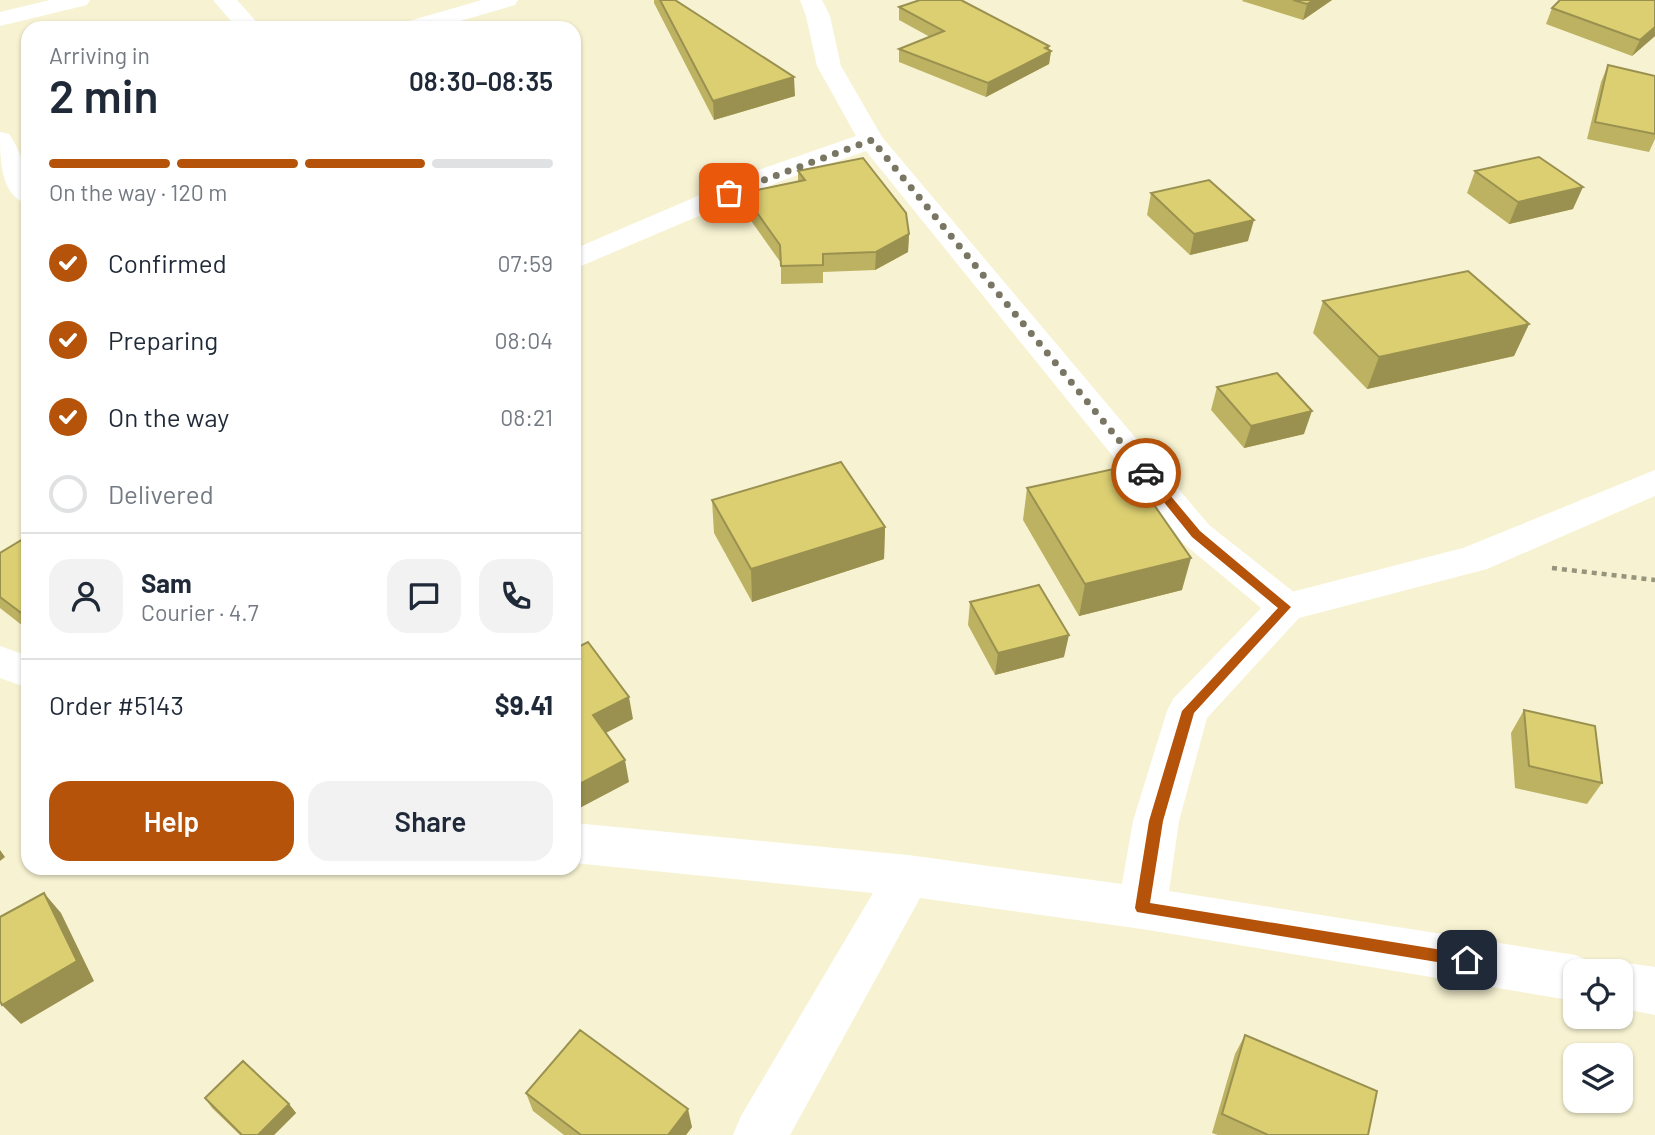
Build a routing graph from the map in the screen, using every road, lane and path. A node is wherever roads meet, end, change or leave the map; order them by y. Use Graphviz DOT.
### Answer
graph roads {
  1 [pos="79,0"];
  2 [pos="224,0"];
  3 [pos="507,0"];
  4 [pos="811,0"];
  5 [pos="0,19"];
  6 [pos="244,21"];
  7 [pos="434,21"];
  8 [pos="0,140"];
  9 [pos="872,140"];
  10 [pos="21,180"];
  11 [pos="581,257"];
  12 [pos="1655,482"];
  13 [pos="1551,568"];
  14 [pos="1655,580"];
  15 [pos="1286,607"];
  16 [pos="0,662"];
  17 [pos="21,670"];
  18 [pos="581,844"];
  19 [pos="908,876"];
  20 [pos="1142,908"];
  21 [pos="1563,976"];
  22 [pos="1633,988"];
  23 [pos="1655,992"];
  24 [pos="760,1135"];
  1 -- 5 [label="street"];
  2 -- 6 [label="street"];
  3 -- 7 [label="street"];
  4 -- 9 [label="street"];
  8 -- 10 [label="street"];
  9 -- 11 [label="street"];
  9 -- 15 [label="street"];
  12 -- 15 [label="street"];
  13 -- 14 [label="path"];
  15 -- 20 [label="street"];
  16 -- 17 [label="street"];
  18 -- 19 [label="street"];
  19 -- 20 [label="street"];
  19 -- 24 [label="street"];
  20 -- 21 [label="street"];
  22 -- 23 [label="street"];
}
